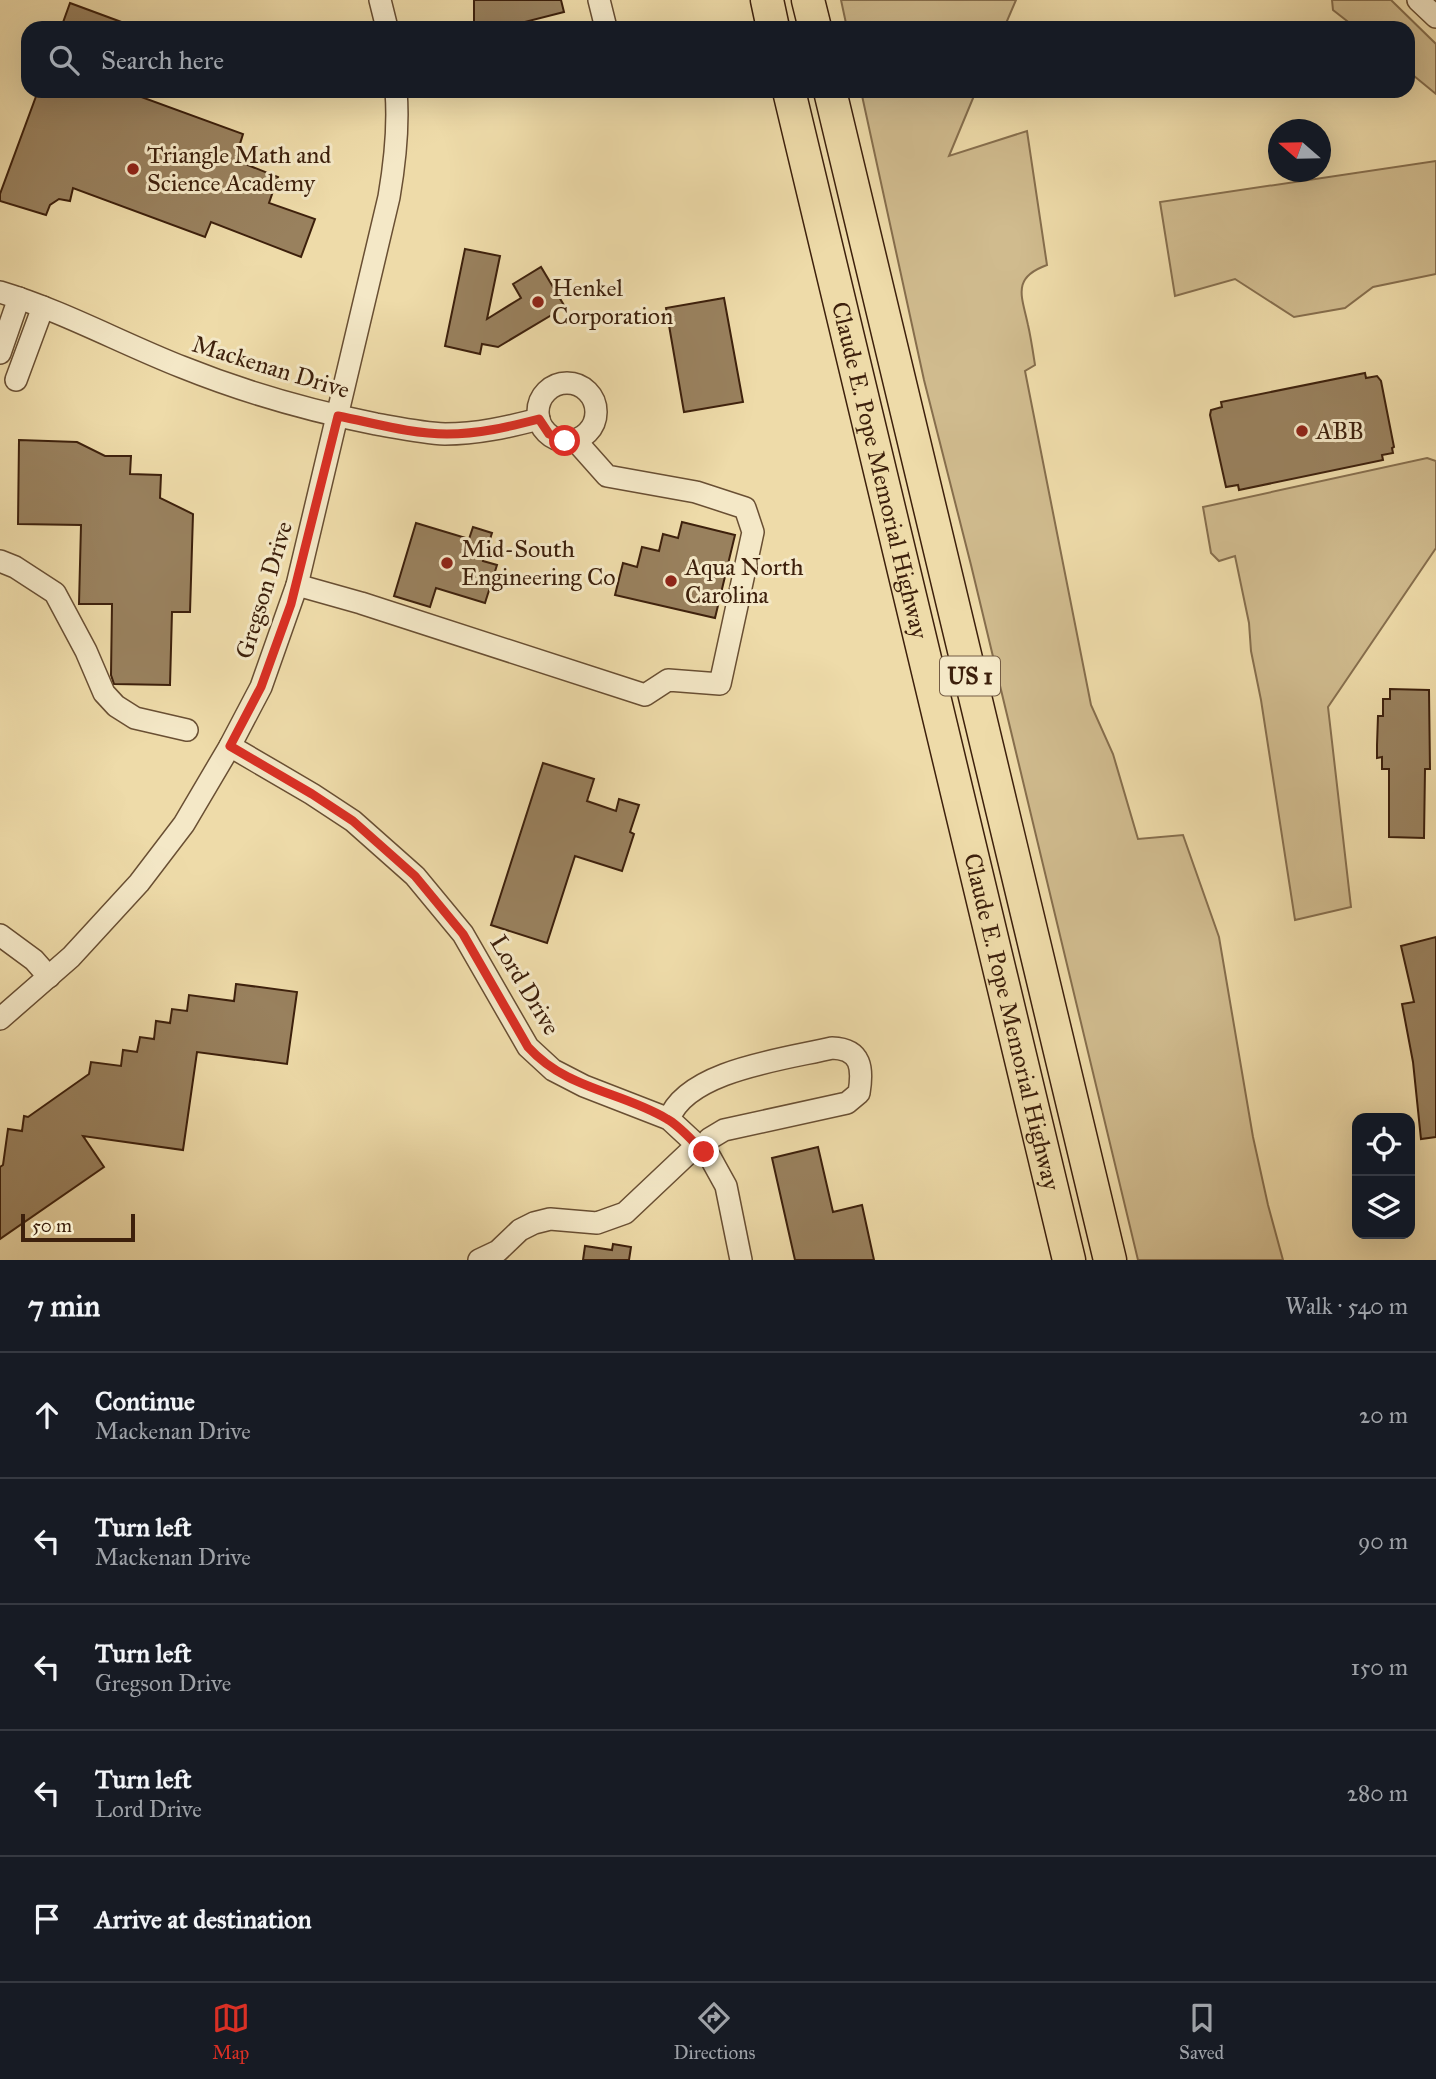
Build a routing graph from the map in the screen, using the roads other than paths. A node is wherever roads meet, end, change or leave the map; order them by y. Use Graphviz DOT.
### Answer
graph roads {
  1 [pos="380,0"];
  2 [pos="599,0"];
  3 [pos="767,0"];
  4 [pos="808,0"];
  5 [pos="1418,0"];
  6 [pos="1436,17"];
  7 [pos="385,21"];
  8 [pos="604,21"];
  9 [pos="772,21"];
  10 [pos="813,21"];
  11 [pos="397,98"];
  12 [pos="791,98"];
  13 [pos="832,98"];
  14 [pos="10,295"];
  15 [pos="44,307"];
  16 [pos="0,353"];
  17 [pos="16,380"];
  18 [pos="338,416"];
  19 [pos="539,419"];
  20 [pos="575,440"];
  21 [pos="0,561"];
  22 [pos="297,585"];
  23 [pos="187,730"];
  24 [pos="230,746"];
  25 [pos="0,935"];
  26 [pos="49,977"];
  27 [pos="0,1019"];
  28 [pos="668,1119"];
  29 [pos="700,1148"];
  30 [pos="480,1260"];
  31 [pos="741,1260"];
  32 [pos="1069,1260"];
  33 [pos="1110,1260"];
  1 -- 7 [label="street"];
  2 -- 8 [label="street"];
  3 -- 9 [label="highway"];
  4 -- 10 [label="highway"];
  5 -- 6 [label="street"];
  11 -- 18 [label="street, Gregson Drive"];
  12 -- 32 [label="highway, Claude E. Pope Memorial Highway / US 1"];
  13 -- 33 [label="highway, Claude E. Pope Memorial Highway / US 1"];
  14 -- 15 [label="street, Mackenan Drive"];
  14 -- 16 [label="street"];
  15 -- 17 [label="street"];
  15 -- 18 [label="street, Mackenan Drive"];
  18 -- 19 [label="street, Mackenan Drive"];
  18 -- 22 [label="street, Gregson Drive"];
  19 -- 20 [label="street"];
  19 -- 20 [label="street"];
  20 -- 22 [label="street"];
  21 -- 23 [label="street"];
  22 -- 24 [label="street, Gregson Drive"];
  24 -- 26 [label="street, Gregson Drive"];
  24 -- 28 [label="street, Lord Drive"];
  25 -- 26 [label="street"];
  26 -- 27 [label="street, Gregson Drive"];
  28 -- 29 [label="street, Lord Drive"];
  28 -- 29 [label="street"];
  29 -- 30 [label="street"];
  29 -- 31 [label="street, Lord Drive"];
}
